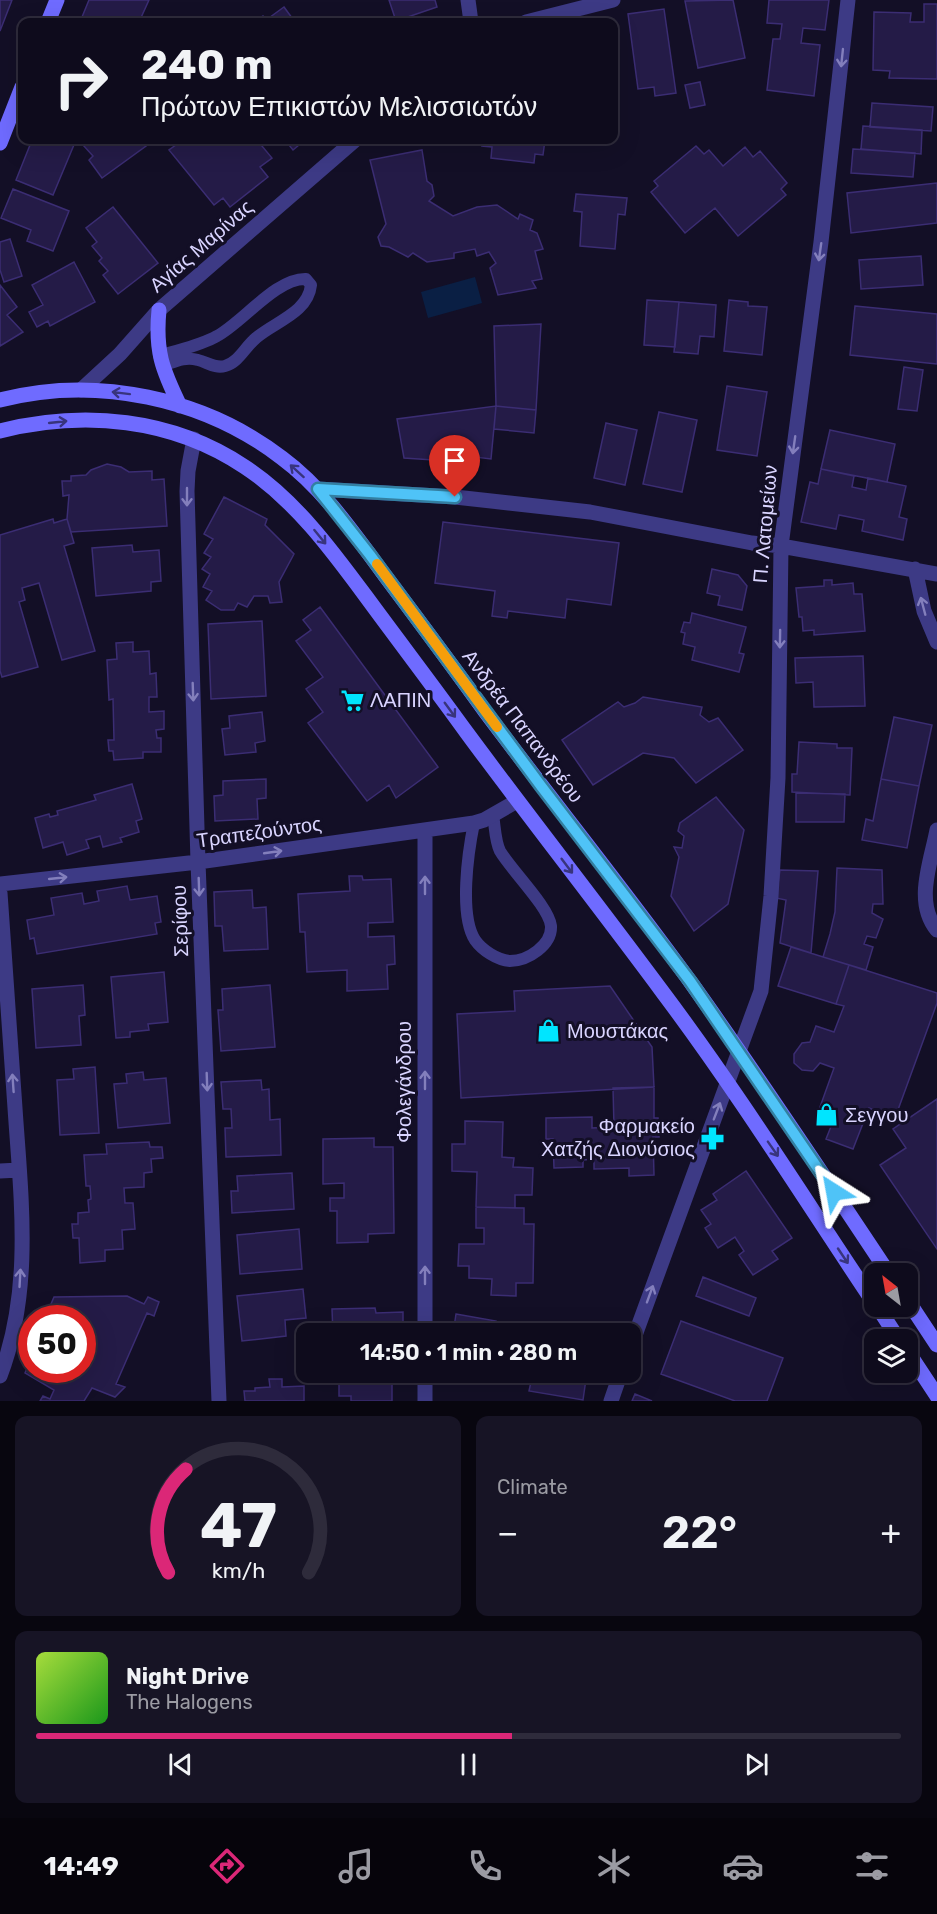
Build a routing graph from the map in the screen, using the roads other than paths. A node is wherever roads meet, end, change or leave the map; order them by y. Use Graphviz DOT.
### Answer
graph roads {
  1 [pos="57,0"];
  2 [pos="468,0"];
  3 [pos="613,0"];
  4 [pos="848,0"];
  5 [pos="50,18"];
  6 [pos="470,18"];
  7 [pos="542,18"];
  8 [pos="18,97"];
  9 [pos="0,143"];
  10 [pos="349,144"];
  11 [pos="159,310"];
  12 [pos="160,361"];
  13 [pos="81,390"];
  14 [pos="0,400"];
  15 [pos="180,406"];
  16 [pos="0,431"];
  17 [pos="194,439"];
  18 [pos="318,489"];
  19 [pos="781,546"];
  20 [pos="927,571"];
  21 [pos="937,642"];
  22 [pos="517,801"];
  23 [pos="494,815"];
  24 [pos="474,823"];
  25 [pos="425,830"];
  26 [pos="937,830"];
  27 [pos="198,862"];
  28 [pos="0,884"];
  29 [pos="0,894"];
  30 [pos="937,930"];
  31 [pos="739,1051"];
  32 [pos="728,1084"];
  33 [pos="19,1170"];
  34 [pos="0,1171"];
  35 [pos="882,1263"];
  36 [pos="864,1287"];
  37 [pos="918,1316"];
  38 [pos="425,1323"];
  39 [pos="640,1323"];
  40 [pos="937,1345"];
  41 [pos="918,1367"];
  42 [pos="0,1376"];
  43 [pos="425,1383"];
  44 [pos="617,1383"];
  45 [pos="937,1396"];
  46 [pos="219,1401"];
  47 [pos="425,1401"];
  48 [pos="611,1401"];
  1 -- 5 [label="main road"];
  2 -- 6 [label="street"];
  3 -- 7 [label="street"];
  4 -- 19 [label="street, Π. Λατομείων, one-way"];
  8 -- 9 [label="main road"];
  10 -- 11 [label="street, Αγίας Μαρίνας"];
  11 -- 12 [label="main road"];
  11 -- 13 [label="street, Αγίας Μαρίνας"];
  12 -- 12 [label="lane"];
  12 -- 15 [label="main road"];
  13 -- 14 [label="main road, Ανδρέα Παπανδρέου"];
  15 -- 13 [label="main road, Ανδρέα Παπανδρέου, one-way"];
  18 -- 15 [label="main road, Ανδρέα Παπανδρέου, one-way"];
  16 -- 17 [label="main road, one-way"];
  17 -- 22 [label="main road, one-way"];
  17 -- 27 [label="street, Σερίφου, one-way"];
  18 -- 19 [label="street"];
  18 -- 31 [label="main road, Ανδρέα Παπανδρέου"];
  19 -- 20 [label="street"];
  19 -- 31 [label="street, Π. Λατομείων, one-way"];
  21 -- 20 [label="street, one-way"];
  22 -- 23 [label="street, Τραπεζούντος"];
  22 -- 32 [label="main road, one-way"];
  23 -- 24 [label="street, Τραπεζούντος"];
  23 -- 24 [label="lane"];
  24 -- 25 [label="street, Τραπεζούντος"];
  27 -- 25 [label="street, Τραπεζούντος, one-way"];
  38 -- 25 [label="street, Φολεγάνδρου, one-way"];
  26 -- 30 [label="street"];
  28 -- 27 [label="street, Τραπεζούντος, one-way"];
  27 -- 46 [label="street, Σερίφου, one-way"];
  33 -- 29 [label="street, one-way"];
  31 -- 32 [label="street, Π. Λατομείων"];
  31 -- 35 [label="main road, Ανδρέα Παπανδρέου"];
  32 -- 36 [label="main road, one-way"];
  39 -- 32 [label="street, Π. Λατομείων, one-way"];
  33 -- 34 [label="street"];
  42 -- 33 [label="street, one-way"];
  37 -- 40 [label="main road"];
  41 -- 45 [label="main road"];
  43 -- 47 [label="street"];
  44 -- 48 [label="street"];
}
